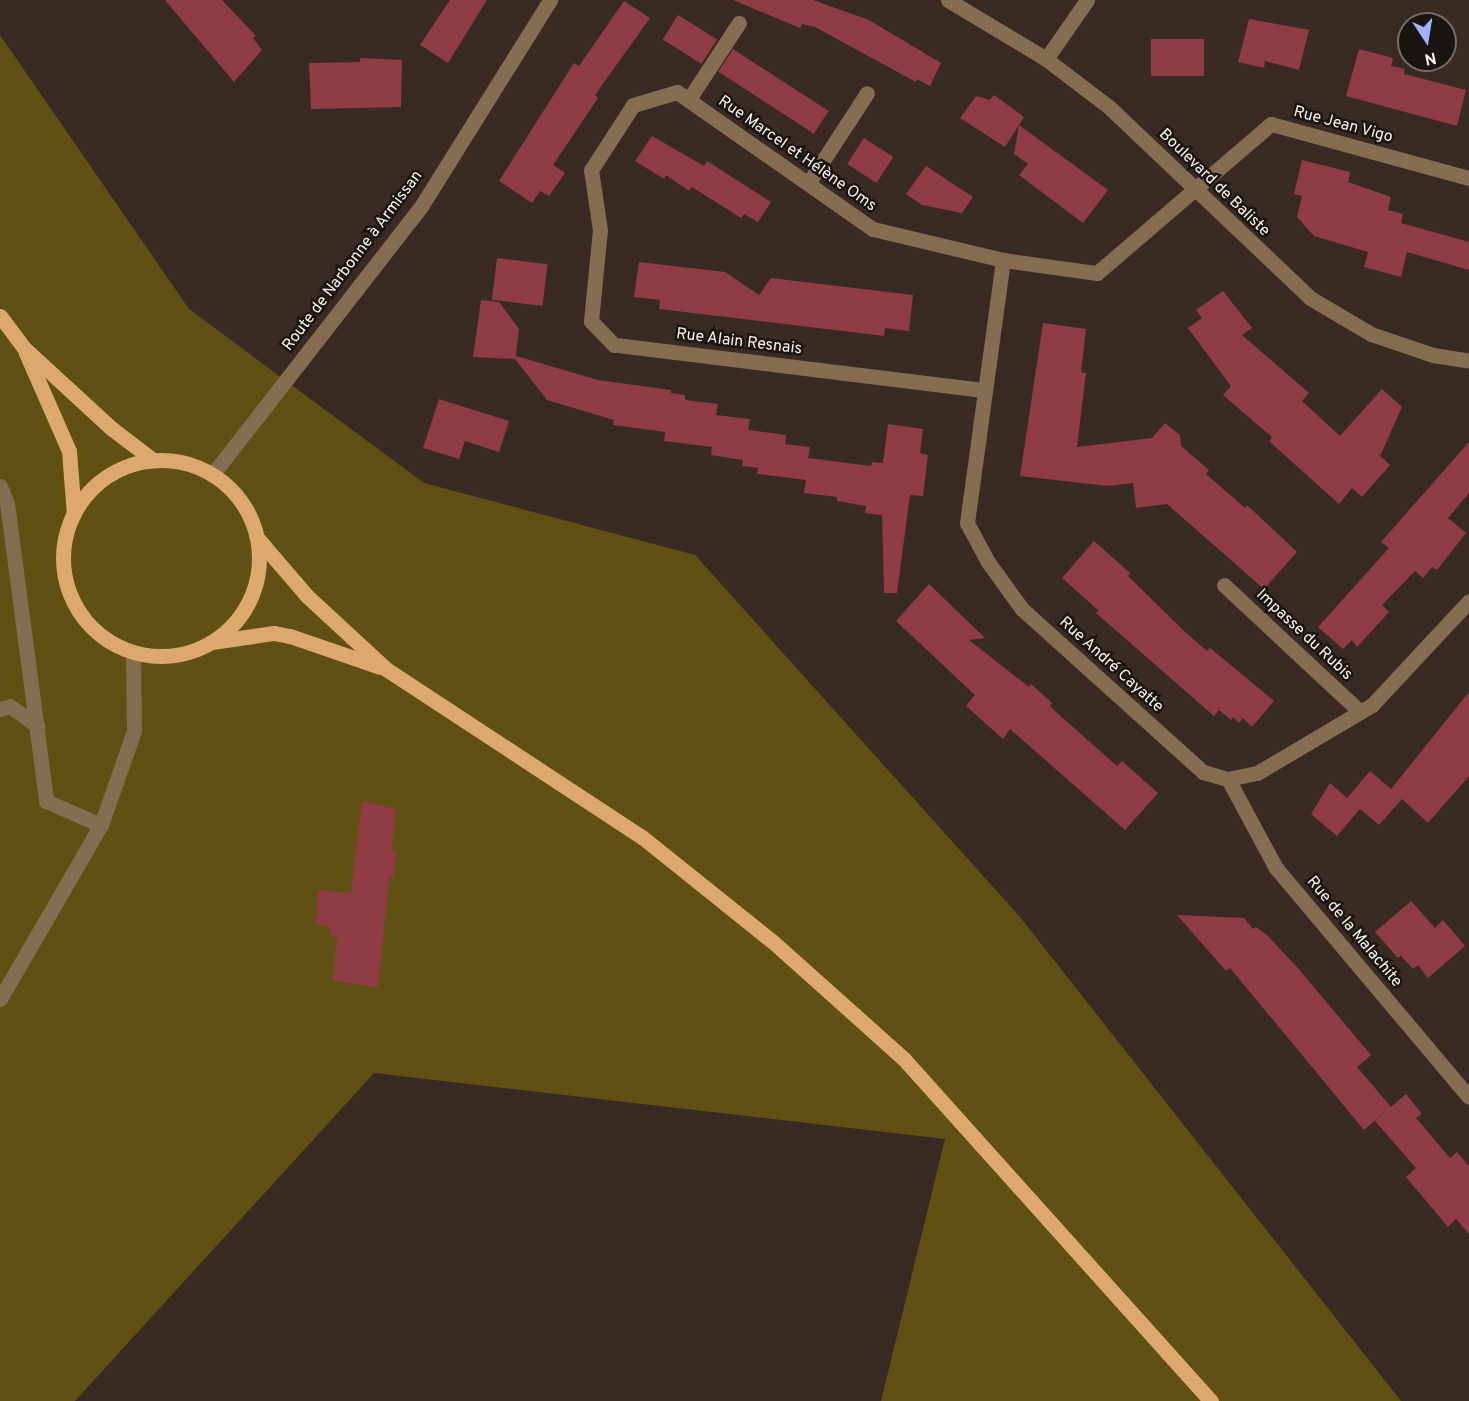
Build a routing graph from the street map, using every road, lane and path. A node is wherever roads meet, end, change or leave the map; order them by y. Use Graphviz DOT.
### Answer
graph roads {
  1 [pos="550,0"];
  2 [pos="948,0"];
  3 [pos="1087,0"];
  4 [pos="739,23"];
  5 [pos="1046,59"];
  6 [pos="867,93"];
  7 [pos="688,99"];
  8 [pos="1469,178"];
  9 [pos="809,182"];
  10 [pos="1192,188"];
  11 [pos="600,230"];
  12 [pos="1003,260"];
  13 [pos="0,316"];
  14 [pos="24,348"];
  15 [pos="1469,361"];
  16 [pos="983,390"];
  17 [pos="153,460"];
  18 [pos="212,475"];
  19 [pos="0,486"];
  20 [pos="74,514"];
  21 [pos="258,539"];
  22 [pos="1224,585"];
  23 [pos="1469,601"];
  24 [pos="212,642"];
  25 [pos="133,652"];
  26 [pos="386,669"];
  27 [pos="0,709"];
  28 [pos="1360,712"];
  29 [pos="38,726"];
  30 [pos="1228,778"];
  31 [pos="101,825"];
  32 [pos="0,999"];
  33 [pos="1469,1097"];
  34 [pos="1211,1401"];
  1 -- 18 [label="street, Route de Narbonne à Armissan"];
  2 -- 5 [label="street, Boulevard de Baliste"];
  3 -- 5 [label="street"];
  4 -- 7 [label="street"];
  5 -- 10 [label="street, Boulevard de Baliste"];
  6 -- 9 [label="street"];
  7 -- 9 [label="street, Rue Marcel et Hélène Oms"];
  7 -- 11 [label="street, Rue Marcel et Hélène Oms"];
  8 -- 10 [label="street, Rue Jean Vigo"];
  9 -- 12 [label="street, Rue Marcel et Hélène Oms"];
  10 -- 12 [label="street, Rue Marcel et Hélène Oms"];
  10 -- 15 [label="street, Boulevard de Baliste"];
  11 -- 16 [label="street, Rue Alain Resnais"];
  12 -- 16 [label="street, Rue André Cayatte"];
  13 -- 14 [label="main road"];
  14 -- 17 [label="main road"];
  14 -- 20 [label="main road"];
  16 -- 30 [label="street, Rue André Cayatte"];
  17 -- 18 [label="main road"];
  17 -- 20 [label="main road"];
  18 -- 21 [label="main road"];
  19 -- 29 [label="street"];
  20 -- 25 [label="main road"];
  21 -- 24 [label="main road"];
  21 -- 26 [label="main road"];
  22 -- 28 [label="street, Impasse du Rubis"];
  23 -- 28 [label="street, Rue André Cayatte"];
  24 -- 25 [label="main road"];
  24 -- 26 [label="main road"];
  25 -- 31 [label="street"];
  26 -- 34 [label="main road"];
  27 -- 29 [label="street"];
  28 -- 30 [label="street, Rue André Cayatte"];
  29 -- 31 [label="street"];
  30 -- 33 [label="street, Rue de la Malachite"];
  31 -- 32 [label="street"];
}
